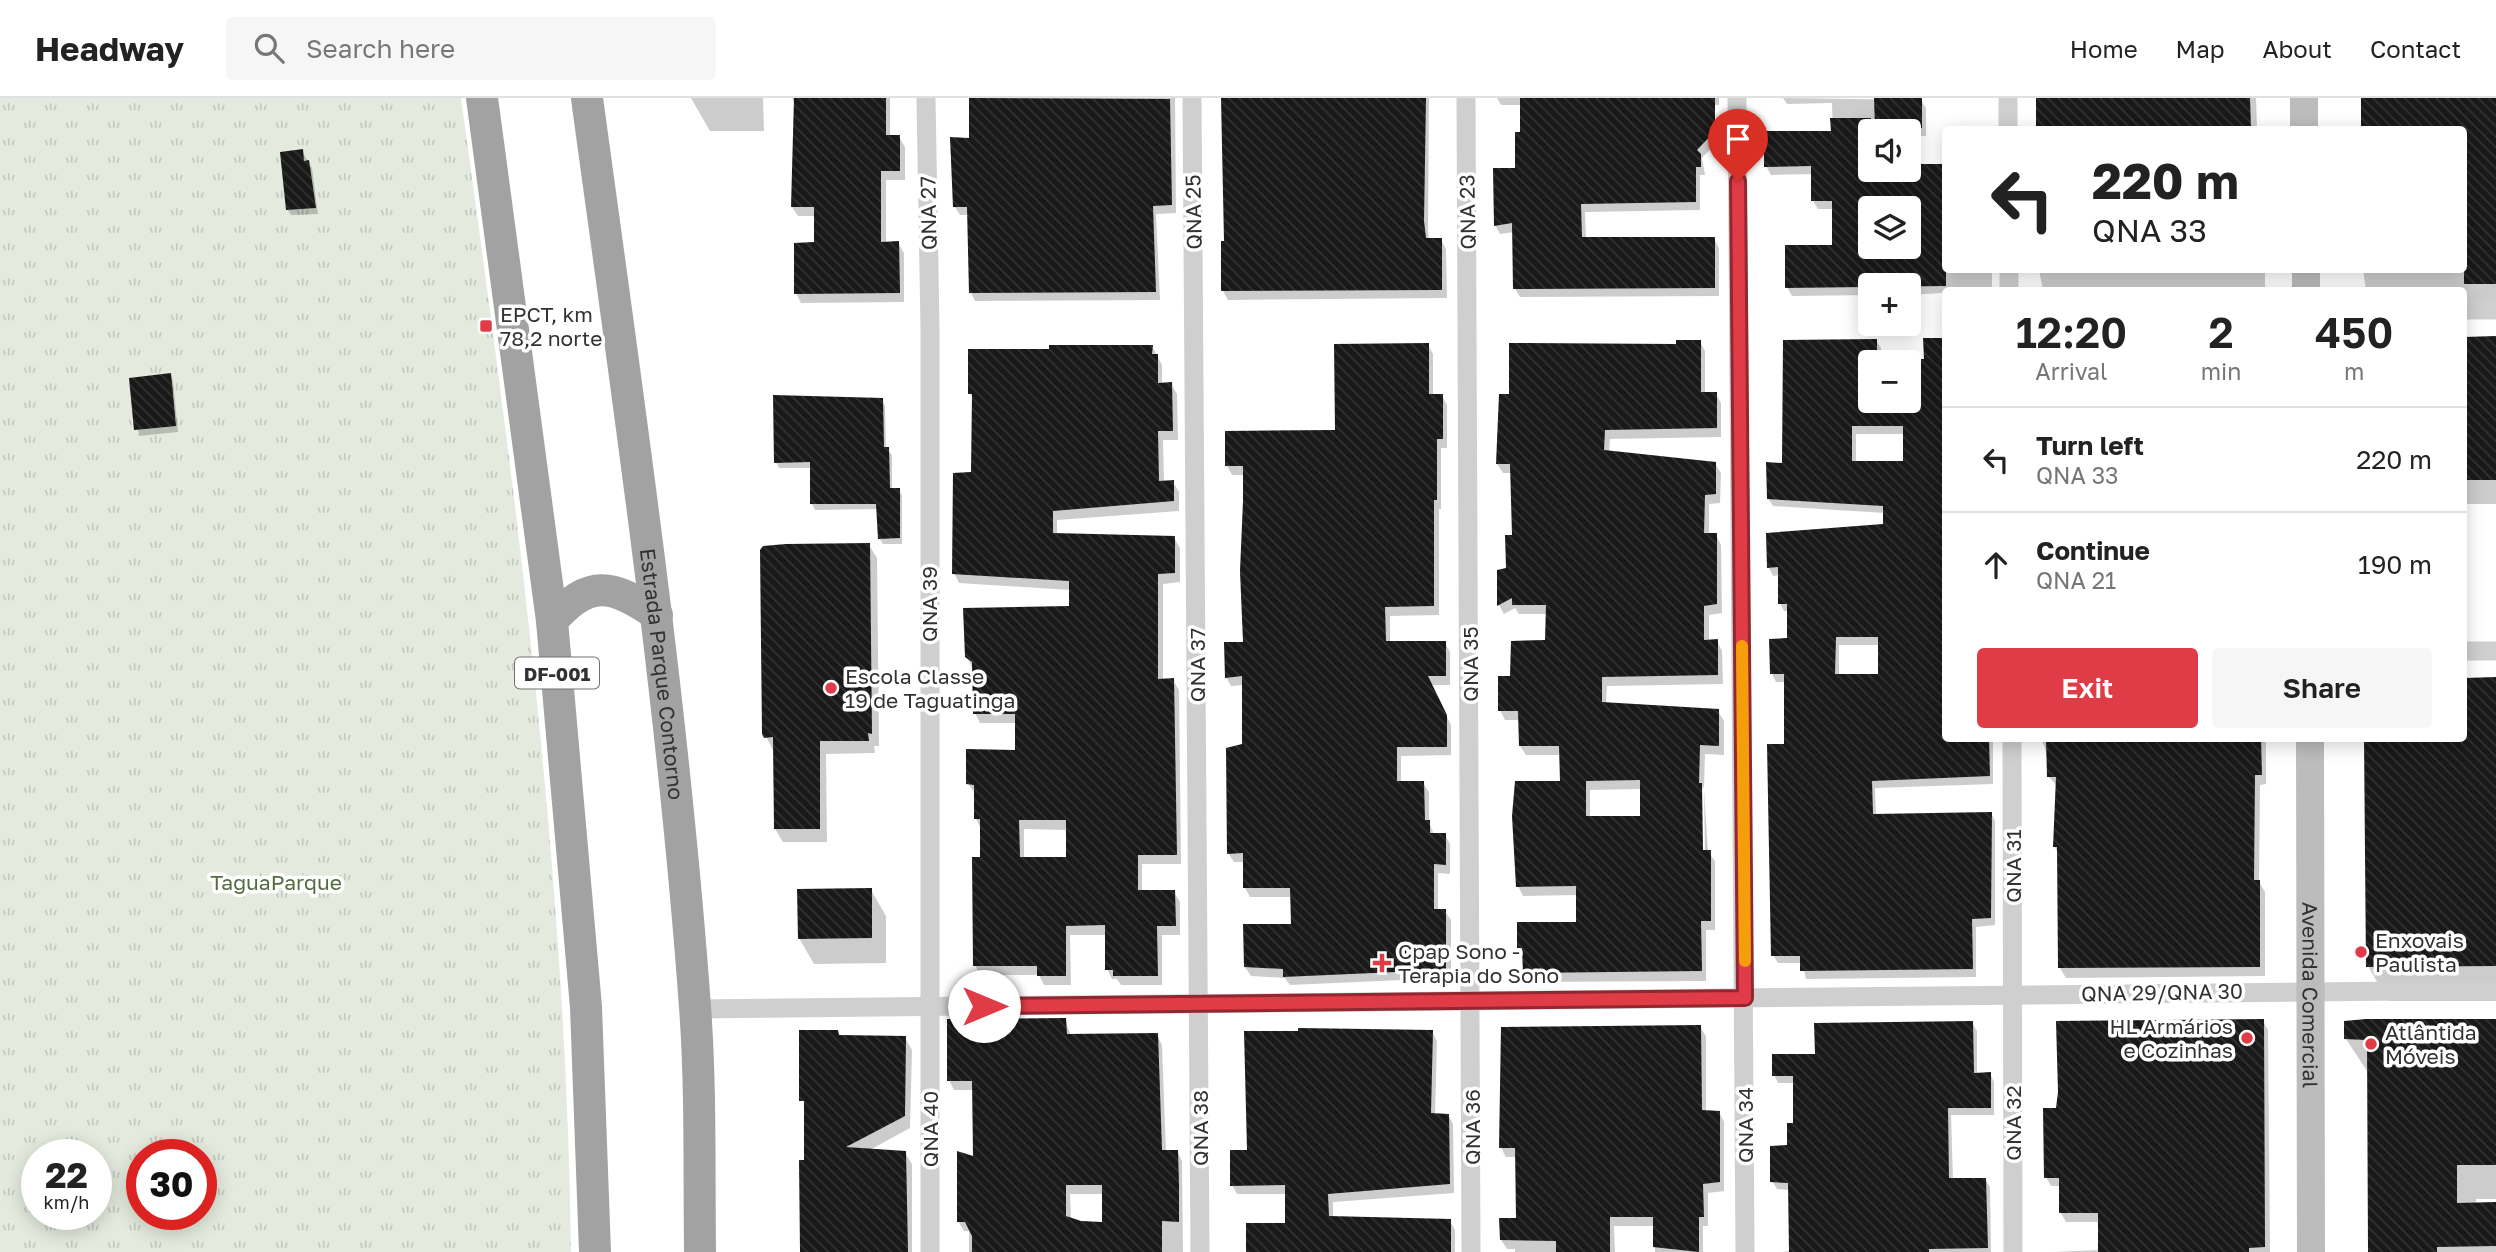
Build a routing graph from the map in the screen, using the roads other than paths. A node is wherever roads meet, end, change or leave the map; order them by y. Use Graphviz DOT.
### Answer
graph roads {
  1 [pos="482,98"];
  2 [pos="587,98"];
  3 [pos="926,98"];
  4 [pos="1192,98"];
  5 [pos="1466,98"];
  6 [pos="1737,98"];
  7 [pos="2008,98"];
  8 [pos="2304,98"];
  9 [pos="2008,126"];
  10 [pos="2304,126"];
  11 [pos="2467,310"];
  12 [pos="2496,310"];
  13 [pos="1194,326"];
  14 [pos="1468,327"];
  15 [pos="930,329"];
  16 [pos="657,615"];
  17 [pos="552,621"];
  18 [pos="2467,651"];
  19 [pos="2496,651"];
  20 [pos="2012,742"];
  21 [pos="2309,742"];
  22 [pos="2312,990"];
  23 [pos="2496,990"];
  24 [pos="2014,994"];
  25 [pos="1745,998"];
  26 [pos="1472,1001"];
  27 [pos="1200,1004"];
  28 [pos="929,1006"];
  29 [pos="696,1009"];
  30 [pos="595,1252"];
  31 [pos="700,1252"];
  32 [pos="930,1252"];
  33 [pos="1200,1252"];
  34 [pos="1471,1252"];
  35 [pos="1745,1252"];
  36 [pos="2013,1252"];
  37 [pos="2311,1252"];
  1 -- 17 [label="highway, DF-001"];
  2 -- 16 [label="highway, Estrada Parque Contorno"];
  3 -- 15 [label="street, QNA 27"];
  4 -- 13 [label="street, QNA 25"];
  5 -- 14 [label="street, QNA 23"];
  6 -- 25 [label="street, QNA 34"];
  7 -- 9 [label="street"];
  8 -- 10 [label="main road"];
  11 -- 12 [label="street"];
  13 -- 27 [label="street, QNA 37"];
  14 -- 26 [label="street, QNA 35"];
  15 -- 28 [label="street, QNA 39"];
  16 -- 17 [label="highway"];
  16 -- 29 [label="highway, Estrada Parque Contorno"];
  17 -- 30 [label="highway, DF-001"];
  18 -- 19 [label="street"];
  20 -- 24 [label="street, QNA 31"];
  21 -- 22 [label="main road, Avenida Comercial"];
  22 -- 23 [label="street, QNA 29/QNA 30"];
  22 -- 24 [label="street, QNA 29/QNA 30"];
  22 -- 37 [label="main road, Avenida Comercial"];
  24 -- 25 [label="street, QNA 29/QNA 30"];
  24 -- 36 [label="street, QNA 32"];
  25 -- 26 [label="street, QNA 29/QNA 30"];
  25 -- 35 [label="street, QNA 34"];
  26 -- 27 [label="street, QNA 29/QNA 30"];
  26 -- 34 [label="street, QNA 36"];
  27 -- 28 [label="street, QNA 29/QNA 30"];
  27 -- 33 [label="street, QNA 38"];
  28 -- 29 [label="street, QNA 29/QNA 30"];
  28 -- 32 [label="street, QNA 40"];
  29 -- 31 [label="highway, Estrada Parque Contorno"];
}
